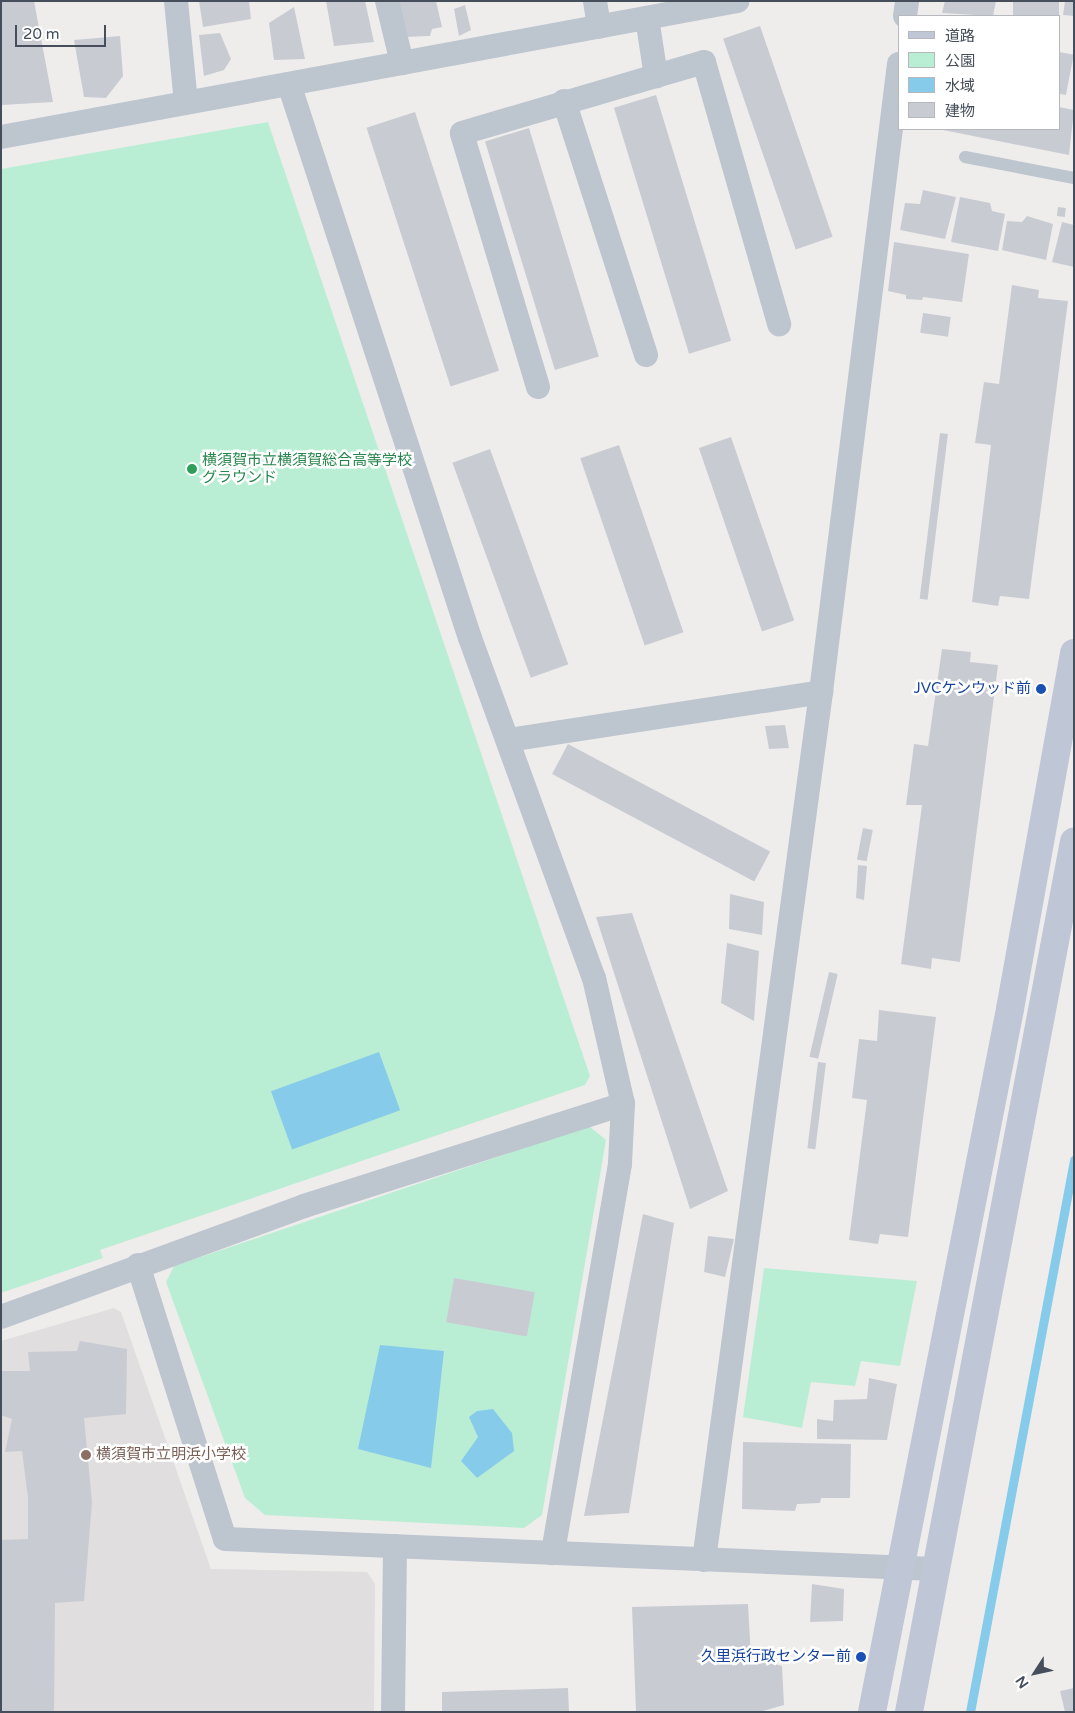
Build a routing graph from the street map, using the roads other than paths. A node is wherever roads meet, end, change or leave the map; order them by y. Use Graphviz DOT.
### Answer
graph roads {
  1 [pos="176,1"];
  2 [pos="387,1"];
  3 [pos="596,1"];
  4 [pos="738,1"];
  5 [pos="906,1"];
  6 [pos="905,15"];
  7 [pos="647,18"];
  8 [pos="599,27"];
  9 [pos="402,63"];
  10 [pos="898,72"];
  11 [pos="656,76"];
  12 [pos="289,84"];
  13 [pos="564,101"];
  14 [pos="186,103"];
  15 [pos="1,137"];
  16 [pos="965,157"];
  17 [pos="1074,178"];
  18 [pos="779,324"];
  19 [pos="646,355"];
  20 [pos="538,386"];
  21 [pos="1074,653"];
  22 [pos="821,692"];
  23 [pos="509,740"];
  24 [pos="1074,841"];
  25 [pos="623,1104"];
  26 [pos="138,1264"];
  27 [pos="1,1317"];
  28 [pos="395,1546"];
  29 [pos="553,1553"];
  30 [pos="704,1560"];
  31 [pos="900,1568"];
  32 [pos="934,1569"];
  33 [pos="393,1712"];
  34 [pos="872,1712"];
  35 [pos="909,1712"];
  1 -- 14 [label="street"];
  2 -- 9 [label="street"];
  3 -- 8 [label="street"];
  4 -- 7 [label="street"];
  5 -- 6 [label="street"];
  7 -- 8 [label="street"];
  7 -- 11 [label="street"];
  8 -- 9 [label="street"];
  9 -- 12 [label="street"];
  10 -- 22 [label="street"];
  11 -- 13 [label="street"];
  11 -- 18 [label="street"];
  12 -- 14 [label="street"];
  12 -- 23 [label="street"];
  13 -- 19 [label="street"];
  13 -- 20 [label="street"];
  14 -- 15 [label="street"];
  16 -- 17 [label="lane"];
  21 -- 31 [label="street"];
  22 -- 23 [label="street"];
  22 -- 30 [label="street"];
  23 -- 25 [label="street"];
  24 -- 32 [label="street"];
  25 -- 26 [label="street"];
  25 -- 29 [label="street"];
  26 -- 27 [label="street"];
  26 -- 28 [label="street"];
  28 -- 29 [label="street"];
  28 -- 33 [label="street"];
  29 -- 30 [label="street"];
  30 -- 31 [label="street"];
  31 -- 32 [label="street"];
  31 -- 34 [label="street"];
  32 -- 35 [label="street"];
}
